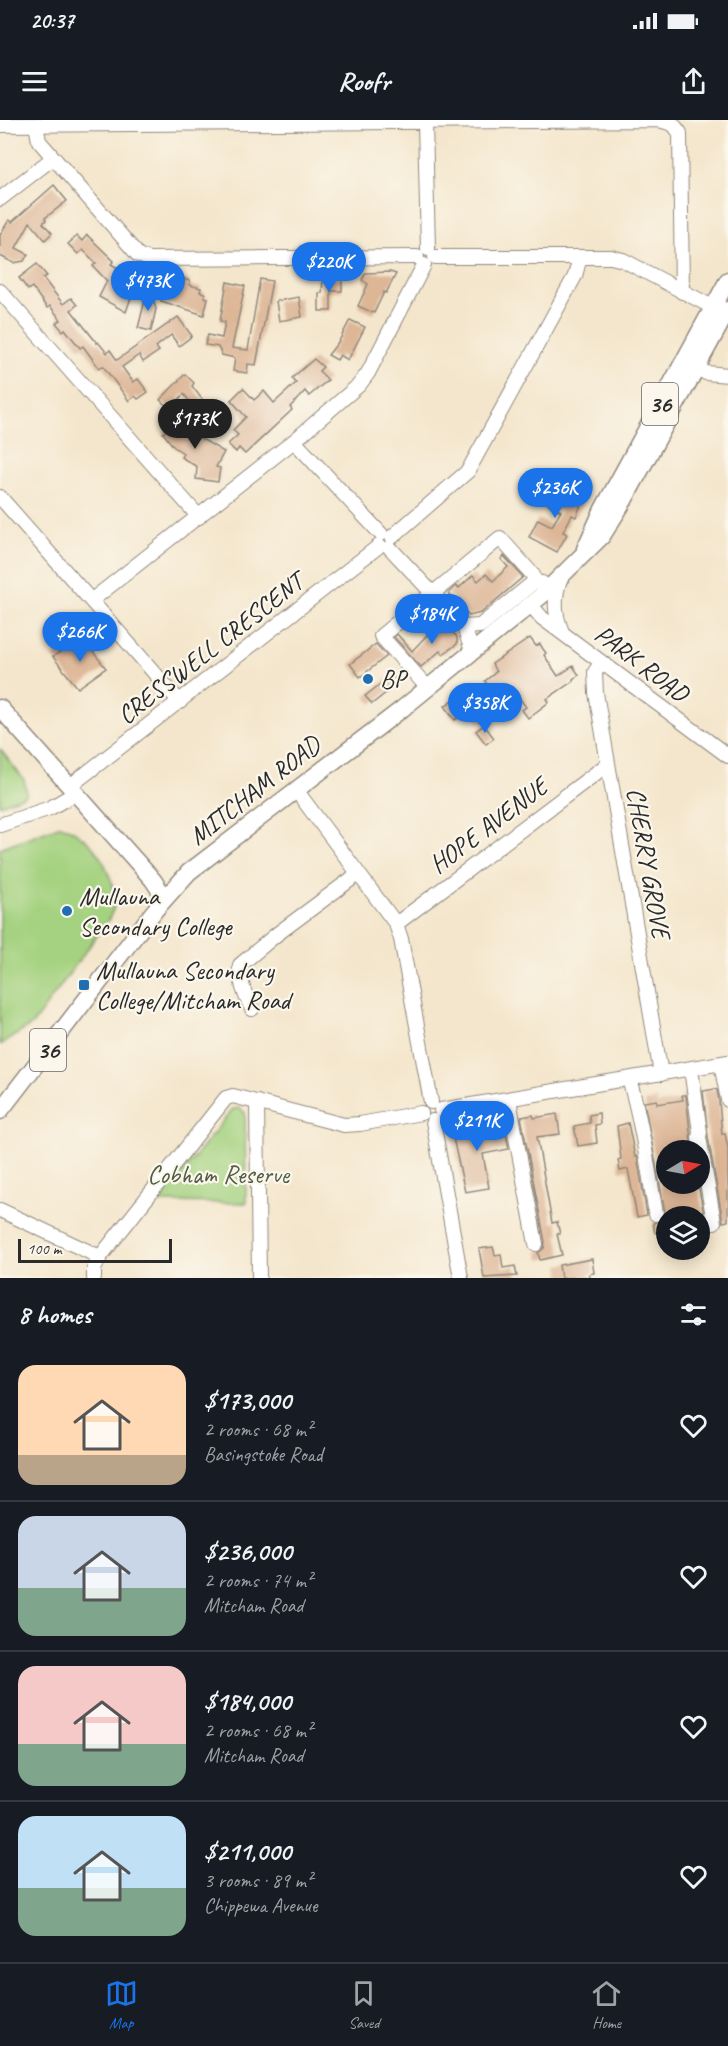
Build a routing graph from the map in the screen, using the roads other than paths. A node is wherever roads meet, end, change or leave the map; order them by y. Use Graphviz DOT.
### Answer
graph roads {
  1 [pos="604,120"];
  2 [pos="284,121"];
  3 [pos="462,121"];
  4 [pos="425,122"];
  5 [pos="0,125"];
  6 [pos="39,125"];
  7 [pos="54,158"];
  8 [pos="0,199"];
  9 [pos="426,257"];
  10 [pos="580,257"];
  11 [pos="728,280"];
  12 [pos="0,291"];
  13 [pos="682,292"];
  14 [pos="722,311"];
  15 [pos="690,363"];
  16 [pos="728,375"];
  17 [pos="294,441"];
  18 [pos="0,497"];
  19 [pos="199,517"];
  20 [pos="386,541"];
  21 [pos="558,581"];
  22 [pos="534,582"];
  23 [pos="432,593"];
  24 [pos="92,600"];
  25 [pos="530,604"];
  26 [pos="464,627"];
  27 [pos="485,632"];
  28 [pos="563,634"];
  29 [pos="472,651"];
  30 [pos="601,663"];
  31 [pos="428,688"];
  32 [pos="180,702"];
  33 [pos="0,708"];
  34 [pos="728,756"];
  35 [pos="608,764"];
  36 [pos="73,790"];
  37 [pos="296,790"];
  38 [pos="0,825"];
  39 [pos="358,874"];
  40 [pos="165,898"];
  41 [pos="396,924"];
  42 [pos="252,1009"];
  43 [pos="725,1063"];
  44 [pos="691,1069"];
  45 [pos="661,1074"];
  46 [pos="629,1079"];
  47 [pos="509,1100"];
  48 [pos="728,1100"];
  49 [pos="257,1102"];
  50 [pos="1,1110"];
  51 [pos="435,1111"];
  52 [pos="0,1210"];
  53 [pos="656,1214"];
  54 [pos="714,1222"];
  55 [pos="536,1244"];
  56 [pos="100,1257"];
  57 [pos="94,1278"];
  58 [pos="259,1278"];
  59 [pos="461,1278"];
  1 -- 3 [label="street"];
  1 -- 13 [label="street"];
  2 -- 4 [label="street"];
  2 -- 6 [label="street"];
  3 -- 4 [label="street"];
  4 -- 9 [label="street"];
  5 -- 6 [label="street"];
  6 -- 7 [label="street"];
  7 -- 8 [label="street"];
  7 -- 9 [label="street"];
  9 -- 10 [label="street"];
  9 -- 17 [label="street"];
  10 -- 13 [label="street"];
  10 -- 20 [label="street, CRESSWELL CRESCENT"];
  11 -- 14 [label="main road, MITCHAM ROAD / 36"];
  12 -- 19 [label="street"];
  13 -- 14 [label="street"];
  14 -- 15 [label="main road, MITCHAM ROAD / 36"];
  15 -- 16 [label="street"];
  15 -- 21 [label="main road, MITCHAM ROAD / 36"];
  17 -- 19 [label="street"];
  17 -- 20 [label="street"];
  18 -- 24 [label="street"];
  19 -- 24 [label="street"];
  20 -- 23 [label="street"];
  20 -- 32 [label="street, CRESSWELL CRESCENT"];
  21 -- 22 [label="street"];
  21 -- 25 [label="main road, MITCHAM ROAD / 36"];
  21 -- 28 [label="street"];
  22 -- 23 [label="street"];
  22 -- 27 [label="street"];
  23 -- 26 [label="street"];
  23 -- 31 [label="street"];
  24 -- 32 [label="street"];
  25 -- 27 [label="main road, MITCHAM ROAD / 36"];
  25 -- 28 [label="street, PARK ROAD"];
  26 -- 27 [label="street"];
  26 -- 29 [label="street"];
  27 -- 29 [label="main road, MITCHAM ROAD / 36"];
  28 -- 30 [label="street, PARK ROAD"];
  29 -- 31 [label="main road, MITCHAM ROAD / 36"];
  30 -- 34 [label="street, PARK ROAD"];
  30 -- 35 [label="street, CHERRY GROVE"];
  31 -- 37 [label="main road, MITCHAM ROAD / 36"];
  32 -- 36 [label="street, CRESSWELL CRESCENT"];
  33 -- 36 [label="main road"];
  35 -- 41 [label="street, HOPE AVENUE"];
  35 -- 45 [label="street, CHERRY GROVE"];
  36 -- 38 [label="street, CRESSWELL CRESCENT"];
  36 -- 40 [label="main road"];
  37 -- 39 [label="street"];
  37 -- 40 [label="main road, MITCHAM ROAD / 36"];
  39 -- 41 [label="street"];
  39 -- 42 [label="street"];
  40 -- 50 [label="main road, MITCHAM ROAD / 36"];
  41 -- 51 [label="street"];
  43 -- 44 [label="street"];
  43 -- 48 [label="street"];
  44 -- 45 [label="street"];
  44 -- 54 [label="street"];
  45 -- 46 [label="street"];
  46 -- 47 [label="street"];
  46 -- 53 [label="street"];
  47 -- 51 [label="street"];
  47 -- 55 [label="street"];
  49 -- 51 [label="street"];
  49 -- 56 [label="street"];
  49 -- 58 [label="street"];
  51 -- 59 [label="street"];
  52 -- 56 [label="street"];
  56 -- 57 [label="street"];
}
